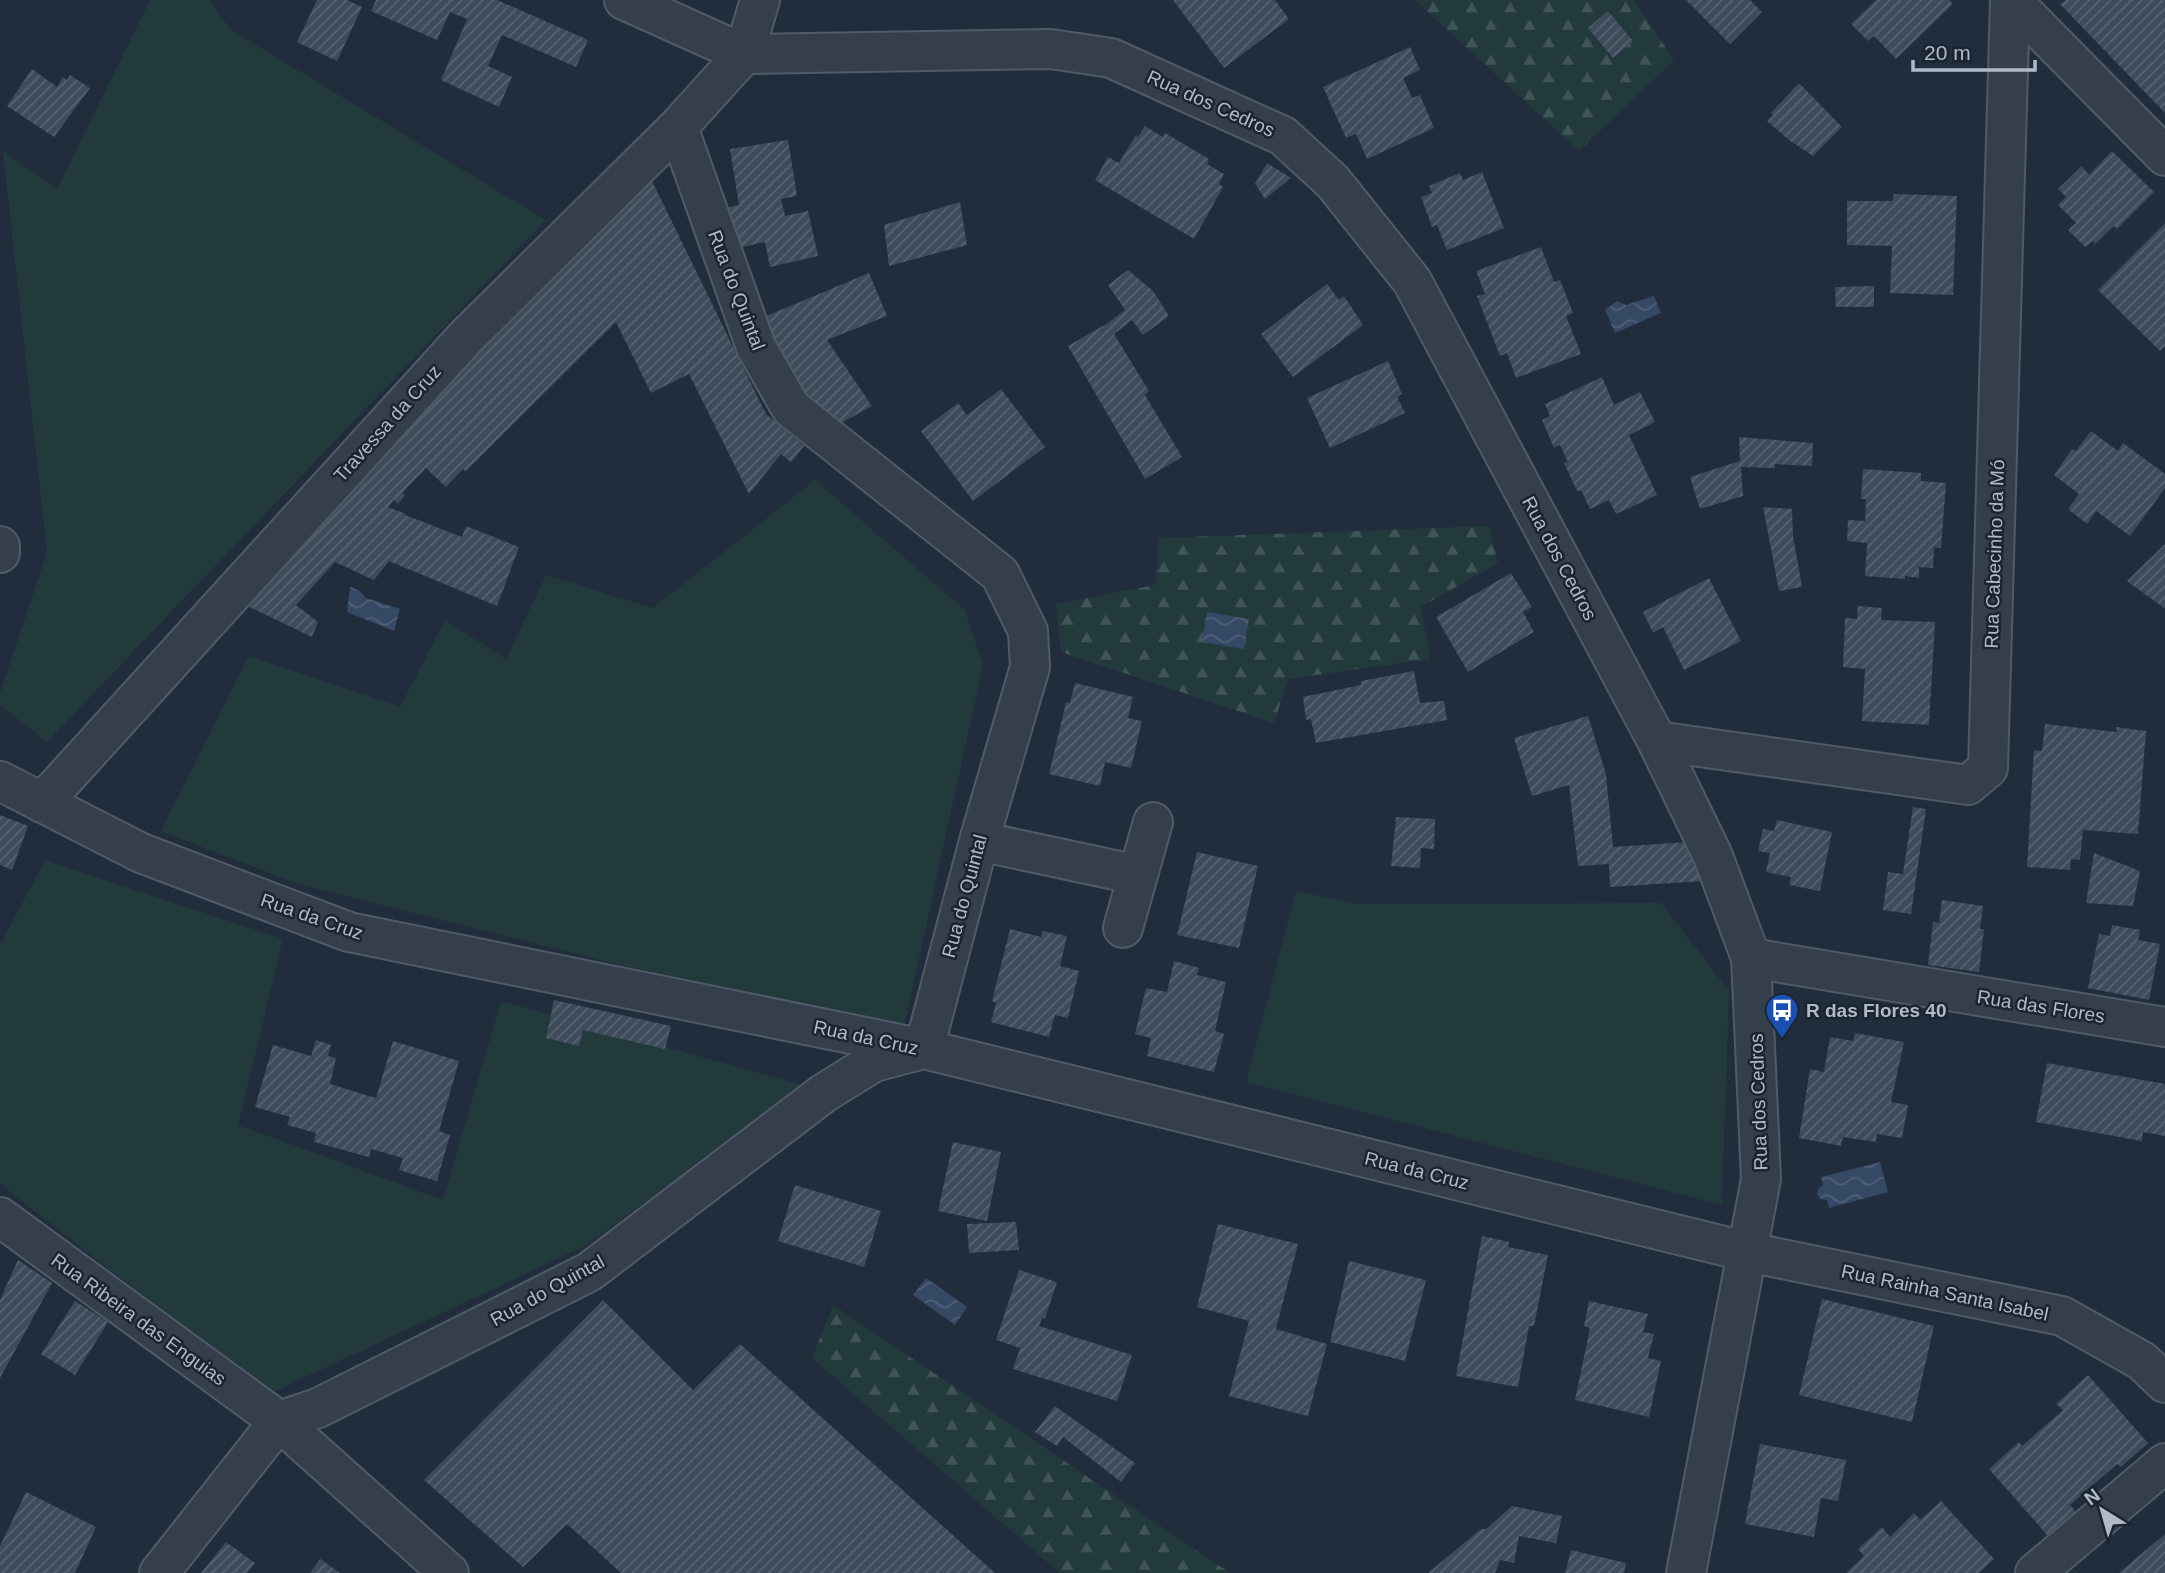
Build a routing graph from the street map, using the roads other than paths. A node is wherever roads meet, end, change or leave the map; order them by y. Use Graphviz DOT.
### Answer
graph roads {
  1 [pos="624,0"];
  2 [pos="760,0"];
  3 [pos="2010,0"];
  4 [pos="744,54"];
  5 [pos="678,127"];
  6 [pos="2165,156"];
  7 [pos="0,546"];
  8 [pos="0,553"];
  9 [pos="1657,741"];
  10 [pos="0,781"];
  11 [pos="42,803"];
  12 [pos="1153,822"];
  13 [pos="979,841"];
  14 [pos="1138,875"];
  15 [pos="1123,928"];
  16 [pos="1751,958"];
  17 [pos="2165,1027"];
  18 [pos="924,1049"];
  19 [pos="0,1217"];
  20 [pos="1748,1252"];
  21 [pos="2165,1382"];
  22 [pos="279,1421"];
  23 [pos="2165,1462"];
  24 [pos="159,1573"];
  25 [pos="450,1573"];
  26 [pos="1686,1573"];
  27 [pos="2035,1573"];
  1 -- 4 [label="street"];
  2 -- 4 [label="street"];
  3 -- 6 [label="street"];
  3 -- 9 [label="street, Rua Cabecinho da Mó"];
  4 -- 5 [label="street, Travessa da Cruz"];
  4 -- 9 [label="street, Rua dos Cedros"];
  5 -- 11 [label="street, Travessa da Cruz"];
  5 -- 13 [label="street, Rua do Quintal"];
  7 -- 8 [label="street"];
  9 -- 16 [label="street, Rua dos Cedros"];
  10 -- 11 [label="street, Rua da Cruz"];
  11 -- 18 [label="street, Rua da Cruz"];
  12 -- 14 [label="street"];
  13 -- 14 [label="street"];
  13 -- 18 [label="street, Rua do Quintal"];
  14 -- 15 [label="street"];
  16 -- 17 [label="street, Rua das Flores"];
  16 -- 20 [label="street, Rua dos Cedros"];
  18 -- 20 [label="street, Rua da Cruz"];
  18 -- 22 [label="street, Rua do Quintal"];
  19 -- 22 [label="street, Rua Ribeira das Enguias"];
  20 -- 21 [label="street, Rua Rainha Santa Isabel"];
  20 -- 26 [label="street, Rua dos Cedros"];
  22 -- 24 [label="street"];
  22 -- 25 [label="street, Rua Ribeira das Enguias"];
  23 -- 27 [label="street"];
}
